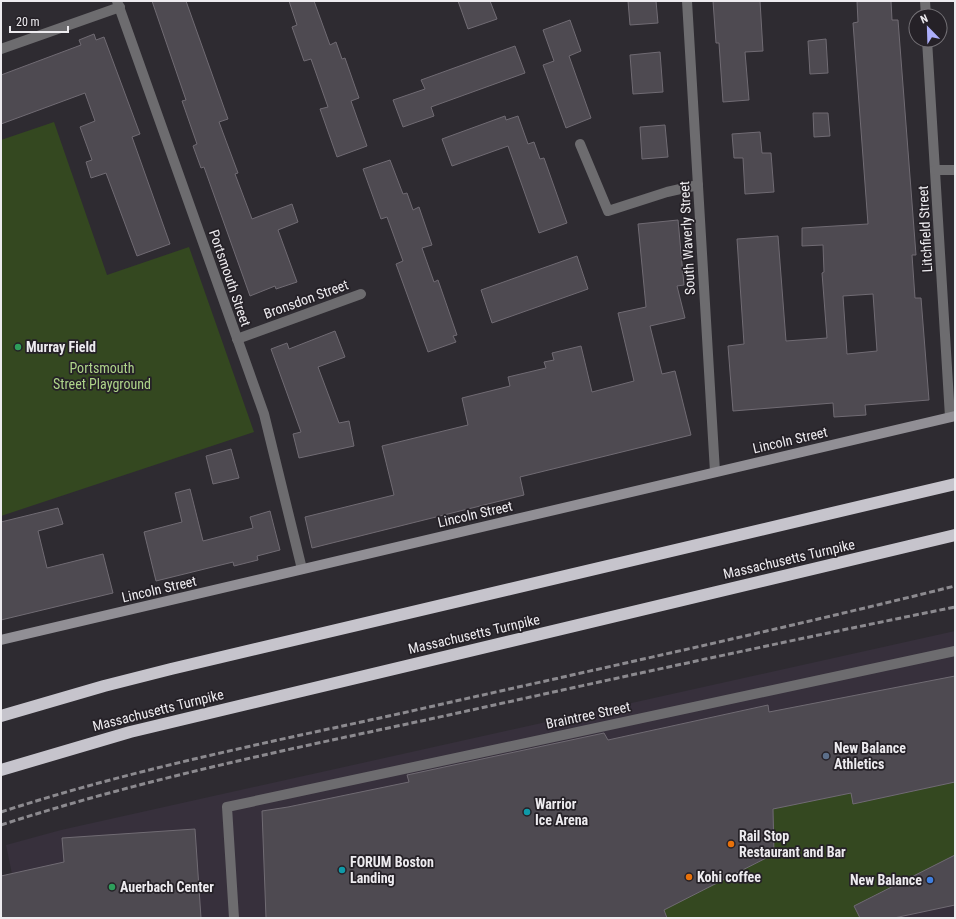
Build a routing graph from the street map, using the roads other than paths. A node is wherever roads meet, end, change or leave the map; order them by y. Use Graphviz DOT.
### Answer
graph roads {
  1 [pos="687,1"];
  2 [pos="119,4"];
  3 [pos="927,48"];
  4 [pos="1,49"];
  5 [pos="580,144"];
  6 [pos="935,170"];
  7 [pos="955,170"];
  8 [pos="698,186"];
  9 [pos="361,294"];
  10 [pos="237,339"];
  11 [pos="953,417"];
  12 [pos="715,472"];
  13 [pos="955,484"];
  14 [pos="955,535"];
  15 [pos="302,570"];
  16 [pos="1,640"];
  17 [pos="955,651"];
  18 [pos="1,716"];
  19 [pos="1,770"];
  20 [pos="234,918"];
  1 -- 8 [label="street, South Waverly Street"];
  2 -- 4 [label="street"];
  2 -- 10 [label="street, Portsmouth Street"];
  3 -- 6 [label="street, Litchfield Street"];
  5 -- 8 [label="street"];
  6 -- 7 [label="street"];
  6 -- 11 [label="street, Litchfield Street"];
  8 -- 12 [label="street, South Waverly Street"];
  9 -- 10 [label="street, Bronsdon Street"];
  10 -- 15 [label="street, Portsmouth Street"];
  11 -- 12 [label="street, Lincoln Street"];
  12 -- 15 [label="street, Lincoln Street"];
  13 -- 18 [label="highway"];
  14 -- 19 [label="highway, Massachusetts Turnpike"];
  15 -- 16 [label="street, Lincoln Street"];
  17 -- 20 [label="street, Braintree Street"];
}
